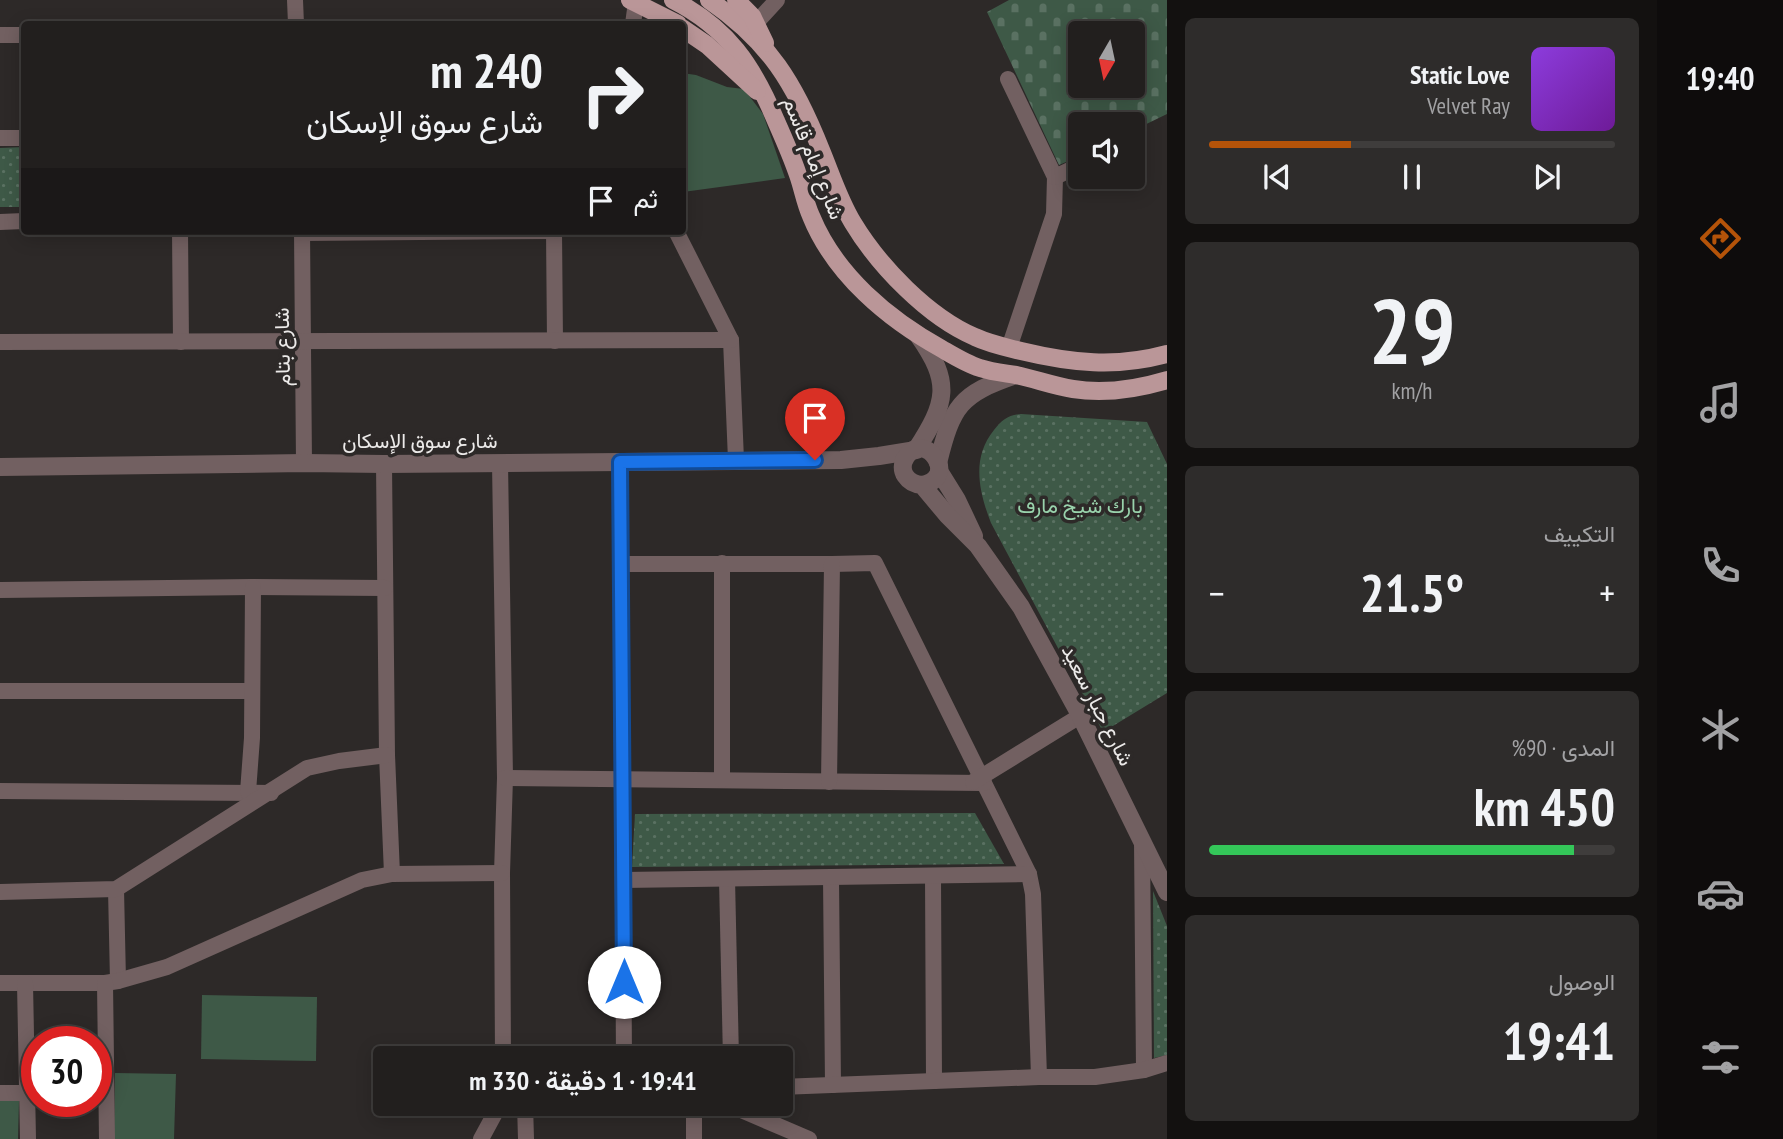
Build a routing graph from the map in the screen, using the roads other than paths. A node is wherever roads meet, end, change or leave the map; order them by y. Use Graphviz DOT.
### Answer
graph roads {
  1 [pos="295,0"];
  2 [pos="673,0"];
  3 [pos="736,0"];
  4 [pos="778,0"];
  5 [pos="633,1"];
  6 [pos="702,6"];
  7 [pos="296,21"];
  8 [pos="633,21"];
  9 [pos="672,21"];
  10 [pos="752,27"];
  11 [pos="686,31"];
  12 [pos="0,35"];
  13 [pos="21,35"];
  14 [pos="1008,79"];
  15 [pos="768,100"];
  16 [pos="0,138"];
  17 [pos="21,138"];
  18 [pos="1068,171"];
  19 [pos="1055,177"];
  20 [pos="21,221"];
  21 [pos="0,222"];
  22 [pos="180,235"];
  23 [pos="302,235"];
  24 [pos="554,235"];
  25 [pos="678,235"];
  26 [pos="918,335"];
  27 [pos="732,340"];
  28 [pos="302,341"];
  29 [pos="555,341"];
  30 [pos="0,342"];
  31 [pos="181,342"];
  32 [pos="1009,348"];
  33 [pos="1167,354"];
  34 [pos="1016,375"];
  35 [pos="1167,380"];
  36 [pos="916,450"];
  37 [pos="736,460"];
  38 [pos="841,460"];
  39 [pos="620,462"];
  40 [pos="304,463"];
  41 [pos="500,463"];
  42 [pos="384,464"];
  43 [pos="0,467"];
  44 [pos="939,467"];
  45 [pos="904,473"];
  46 [pos="922,485"];
  47 [pos="978,546"];
  48 [pos="722,563"];
  49 [pos="620,564"];
  50 [pos="832,564"];
  51 [pos="253,587"];
  52 [pos="385,589"];
  53 [pos="0,590"];
  54 [pos="0,691"];
  55 [pos="252,691"];
  56 [pos="1080,716"];
  57 [pos="387,755"];
  58 [pos="505,778"];
  59 [pos="622,780"];
  60 [pos="722,780"];
  61 [pos="979,781"];
  62 [pos="829,782"];
  63 [pos="0,791"];
  64 [pos="248,792"];
  65 [pos="271,793"];
  66 [pos="1142,842"];
  67 [pos="502,873"];
  68 [pos="392,874"];
  69 [pos="1030,874"];
  70 [pos="933,876"];
  71 [pos="831,878"];
  72 [pos="727,879"];
  73 [pos="623,880"];
  74 [pos="116,889"];
  75 [pos="1167,891"];
  76 [pos="0,892"];
  77 [pos="112,982"];
  78 [pos="0,983"];
  79 [pos="25,983"];
  80 [pos="26,1026"];
  81 [pos="503,1046"];
  82 [pos="624,1046"];
  83 [pos="730,1046"];
  84 [pos="1167,1063"];
  85 [pos="1144,1070"];
  86 [pos="1039,1077"];
  87 [pos="934,1081"];
  88 [pos="833,1085"];
  89 [pos="793,1087"];
  90 [pos="0,1093"];
  91 [pos="21,1093"];
  92 [pos="493,1116"];
  93 [pos="525,1116"];
  94 [pos="694,1116"];
  95 [pos="747,1116"];
  96 [pos="28,1117"];
  97 [pos="770,1131"];
  98 [pos="28,1139"];
  99 [pos="107,1139"];
  100 [pos="481,1139"];
  101 [pos="526,1139"];
  102 [pos="694,1139"];
  103 [pos="809,1139"];
  1 -- 7 [label="street"];
  2 -- 6 [label="main road"];
  3 -- 10 [label="main road"];
  4 -- 10 [label="street"];
  5 -- 8 [label="street"];
  5 -- 9 [label="main road"];
  6 -- 10 [label="main road"];
  6 -- 15 [label="main road"];
  10 -- 32 [label="main road, شارع إمام قاسم"];
  11 -- 15 [label="main road, شارع إمام قاسم"];
  12 -- 13 [label="street"];
  14 -- 19 [label="street"];
  15 -- 26 [label="main road, شارع إمام قاسم"];
  16 -- 17 [label="street"];
  18 -- 19 [label="street"];
  19 -- 32 [label="street"];
  20 -- 21 [label="street"];
  22 -- 31 [label="street"];
  23 -- 28 [label="street, شارع بتام"];
  24 -- 29 [label="street"];
  25 -- 27 [label="street"];
  26 -- 34 [label="main road, شارع إمام قاسم"];
  26 -- 36 [label="street"];
  27 -- 29 [label="street"];
  27 -- 37 [label="street"];
  28 -- 29 [label="street"];
  28 -- 31 [label="street"];
  28 -- 40 [label="street, شارع بتام"];
  30 -- 31 [label="street"];
  32 -- 33 [label="main road, شارع إمام قاسم"];
  34 -- 35 [label="main road, شارع إمام قاسم"];
  34 -- 44 [label="street"];
  36 -- 38 [label="street"];
  36 -- 44 [label="street"];
  36 -- 45 [label="street"];
  37 -- 38 [label="street, شارع سوق الإسكان"];
  37 -- 39 [label="street, شارع سوق الإسكان"];
  38 -- 45 [label="street"];
  39 -- 41 [label="street, شارع سوق الإسكان"];
  39 -- 49 [label="street"];
  40 -- 42 [label="street, شارع سوق الإسكان"];
  40 -- 43 [label="street, شارع سوق الإسكان"];
  41 -- 42 [label="street, شارع سوق الإسكان"];
  41 -- 58 [label="street"];
  42 -- 52 [label="street"];
  44 -- 46 [label="street"];
  44 -- 47 [label="street"];
  45 -- 46 [label="street"];
  46 -- 47 [label="street"];
  47 -- 56 [label="street, شارع جبار سعيد"];
  48 -- 49 [label="street"];
  48 -- 50 [label="street"];
  48 -- 60 [label="street"];
  49 -- 59 [label="street"];
  50 -- 61 [label="street"];
  50 -- 62 [label="street"];
  51 -- 52 [label="street"];
  51 -- 53 [label="street"];
  51 -- 55 [label="street"];
  52 -- 57 [label="street"];
  54 -- 55 [label="street"];
  55 -- 64 [label="street"];
  56 -- 61 [label="street"];
  56 -- 66 [label="street, شارع جبار سعيد"];
  57 -- 65 [label="street"];
  57 -- 68 [label="street"];
  58 -- 59 [label="street"];
  58 -- 67 [label="street"];
  59 -- 60 [label="street"];
  59 -- 73 [label="street"];
  60 -- 62 [label="street"];
  61 -- 62 [label="street"];
  61 -- 69 [label="street"];
  63 -- 64 [label="street"];
  64 -- 65 [label="street"];
  65 -- 74 [label="street"];
  66 -- 75 [label="street, شارع جبار سعيد"];
  66 -- 85 [label="street"];
  67 -- 68 [label="street"];
  67 -- 81 [label="street"];
  68 -- 77 [label="street"];
  69 -- 70 [label="street"];
  69 -- 86 [label="street"];
  70 -- 71 [label="street"];
  70 -- 87 [label="street"];
  71 -- 72 [label="street"];
  71 -- 88 [label="street"];
  72 -- 73 [label="street"];
  72 -- 83 [label="street"];
  73 -- 82 [label="street"];
  74 -- 76 [label="street"];
  74 -- 77 [label="street"];
  77 -- 79 [label="street"];
  77 -- 99 [label="street"];
  78 -- 79 [label="street"];
  79 -- 80 [label="street"];
  84 -- 85 [label="street"];
  85 -- 86 [label="street"];
  86 -- 87 [label="street"];
  87 -- 88 [label="street"];
  88 -- 89 [label="street"];
  90 -- 91 [label="street"];
  92 -- 100 [label="street"];
  93 -- 101 [label="street"];
  94 -- 102 [label="street"];
  95 -- 97 [label="street"];
  96 -- 98 [label="street"];
  97 -- 103 [label="street"];
}
